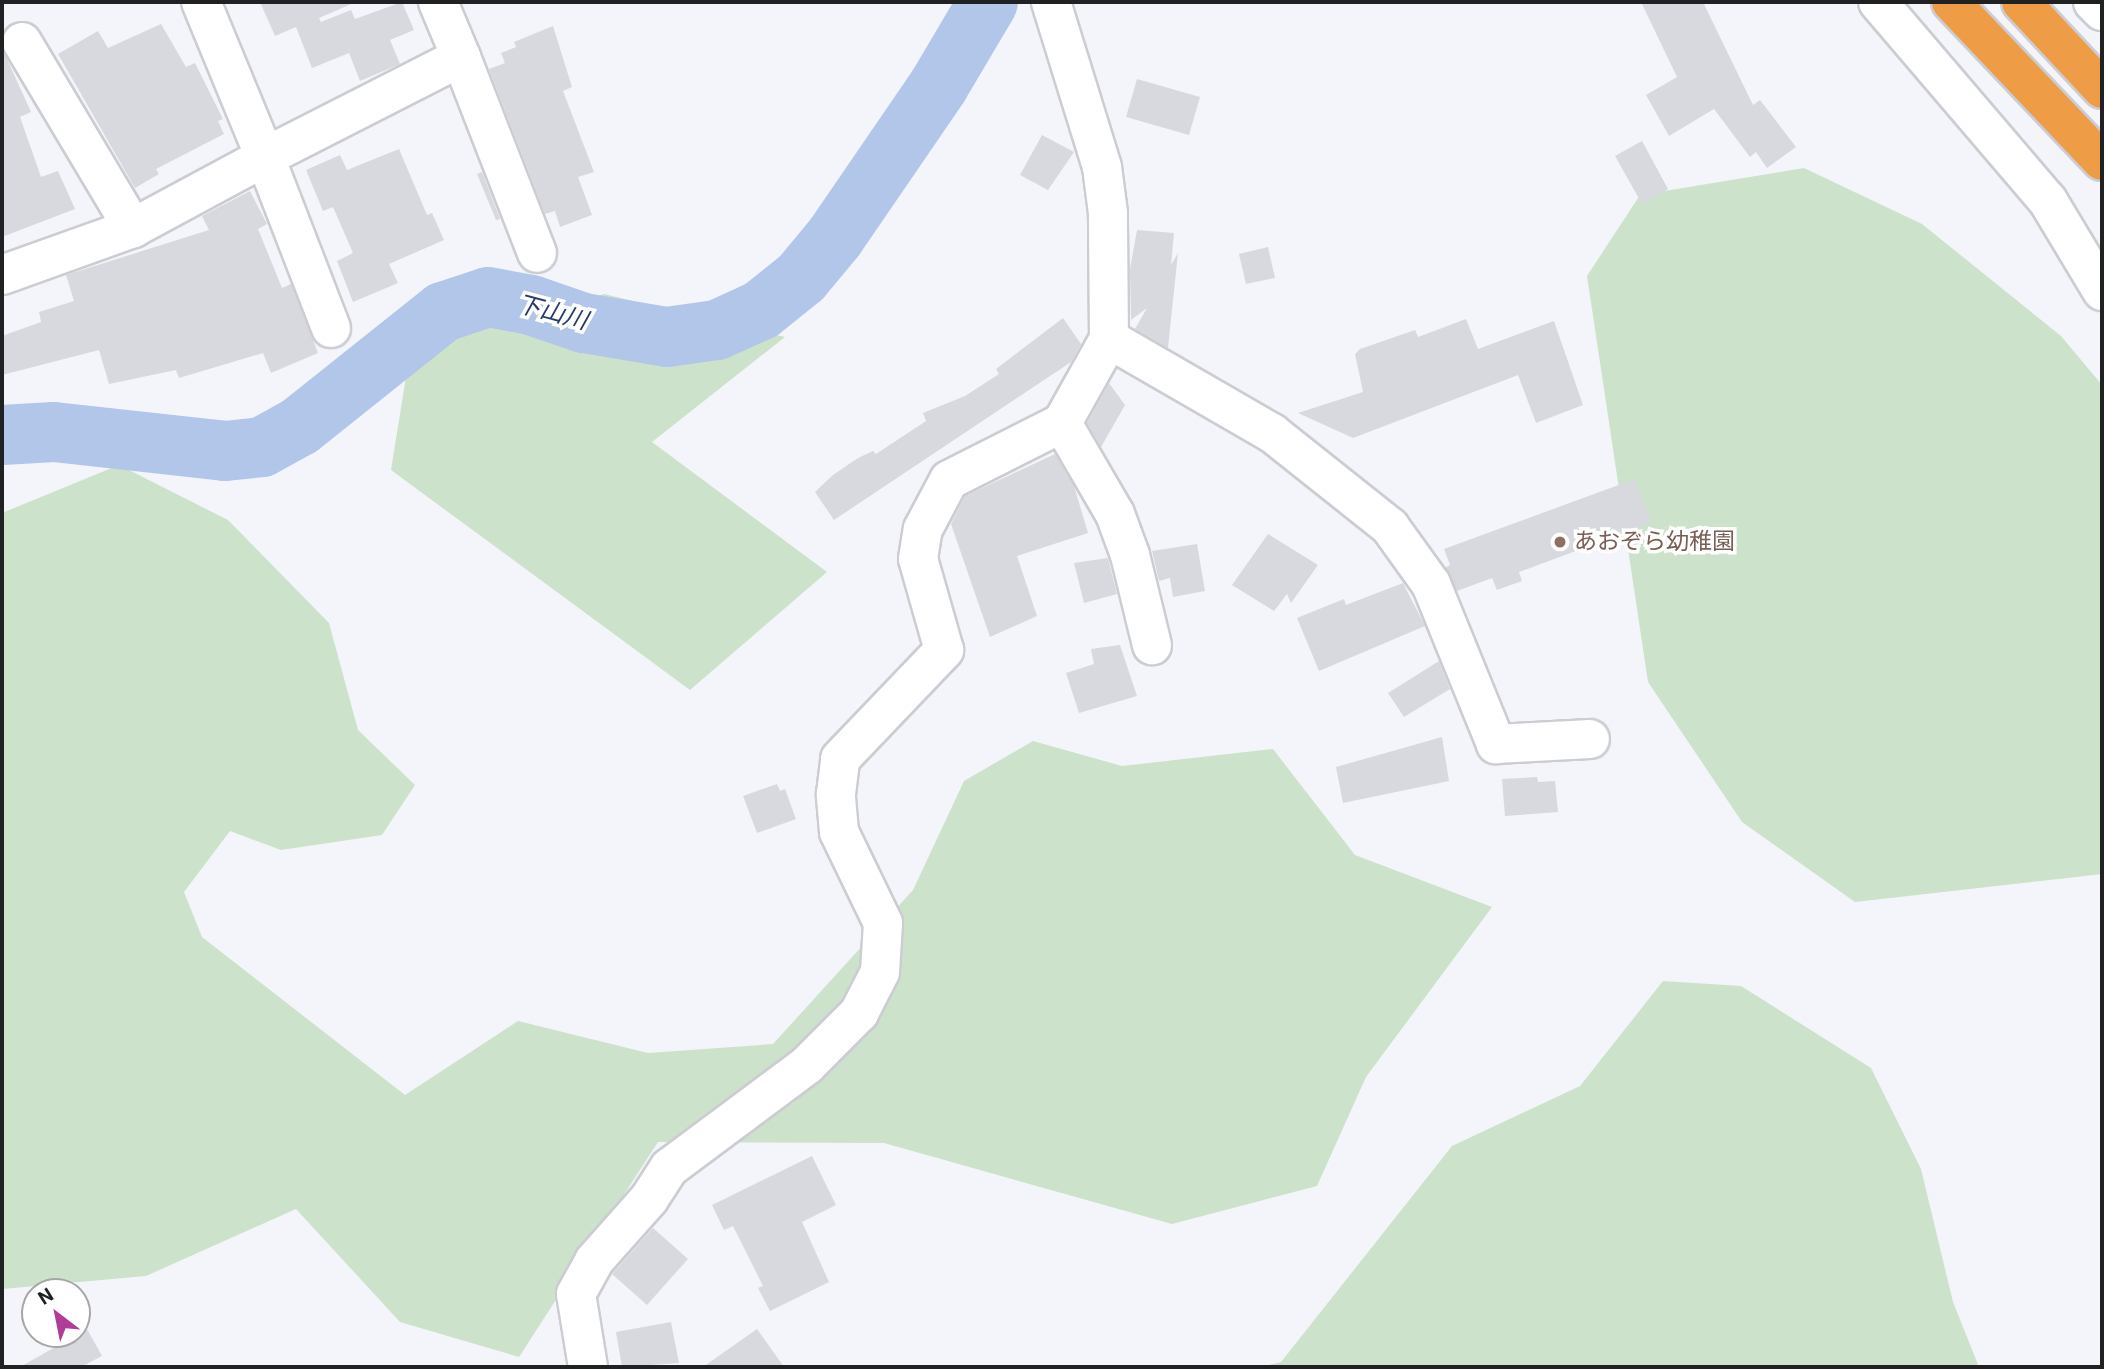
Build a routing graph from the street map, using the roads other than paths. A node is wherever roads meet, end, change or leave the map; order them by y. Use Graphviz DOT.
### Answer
graph roads {
  1 [pos="201,2"];
  2 [pos="438,2"];
  3 [pos="1051,2"];
  4 [pos="1878,2"];
  5 [pos="1951,2"];
  6 [pos="2021,2"];
  7 [pos="2093,2"];
  8 [pos="2102,11"];
  9 [pos="22,42"];
  10 [pos="461,57"];
  11 [pos="2099,86"];
  12 [pos="264,156"];
  13 [pos="2102,161"];
  14 [pos="132,228"];
  15 [pos="537,253"];
  16 [pos="2,275"];
  17 [pos="2102,291"];
  18 [pos="331,328"];
  19 [pos="1109,339"];
  20 [pos="1062,423"];
  21 [pos="1152,645"];
  22 [pos="1590,739"];
  23 [pos="588,1367"];
  1 -- 12 [label="street"];
  2 -- 10 [label="street"];
  3 -- 19 [label="street"];
  4 -- 17 [label="street"];
  5 -- 13 [label="highway"];
  6 -- 11 [label="highway"];
  7 -- 8 [label="street"];
  9 -- 14 [label="street"];
  10 -- 12 [label="street"];
  10 -- 15 [label="street"];
  12 -- 14 [label="street"];
  12 -- 18 [label="street"];
  14 -- 16 [label="street"];
  19 -- 20 [label="street"];
  19 -- 22 [label="street"];
  20 -- 21 [label="street"];
  20 -- 23 [label="street"];
}
